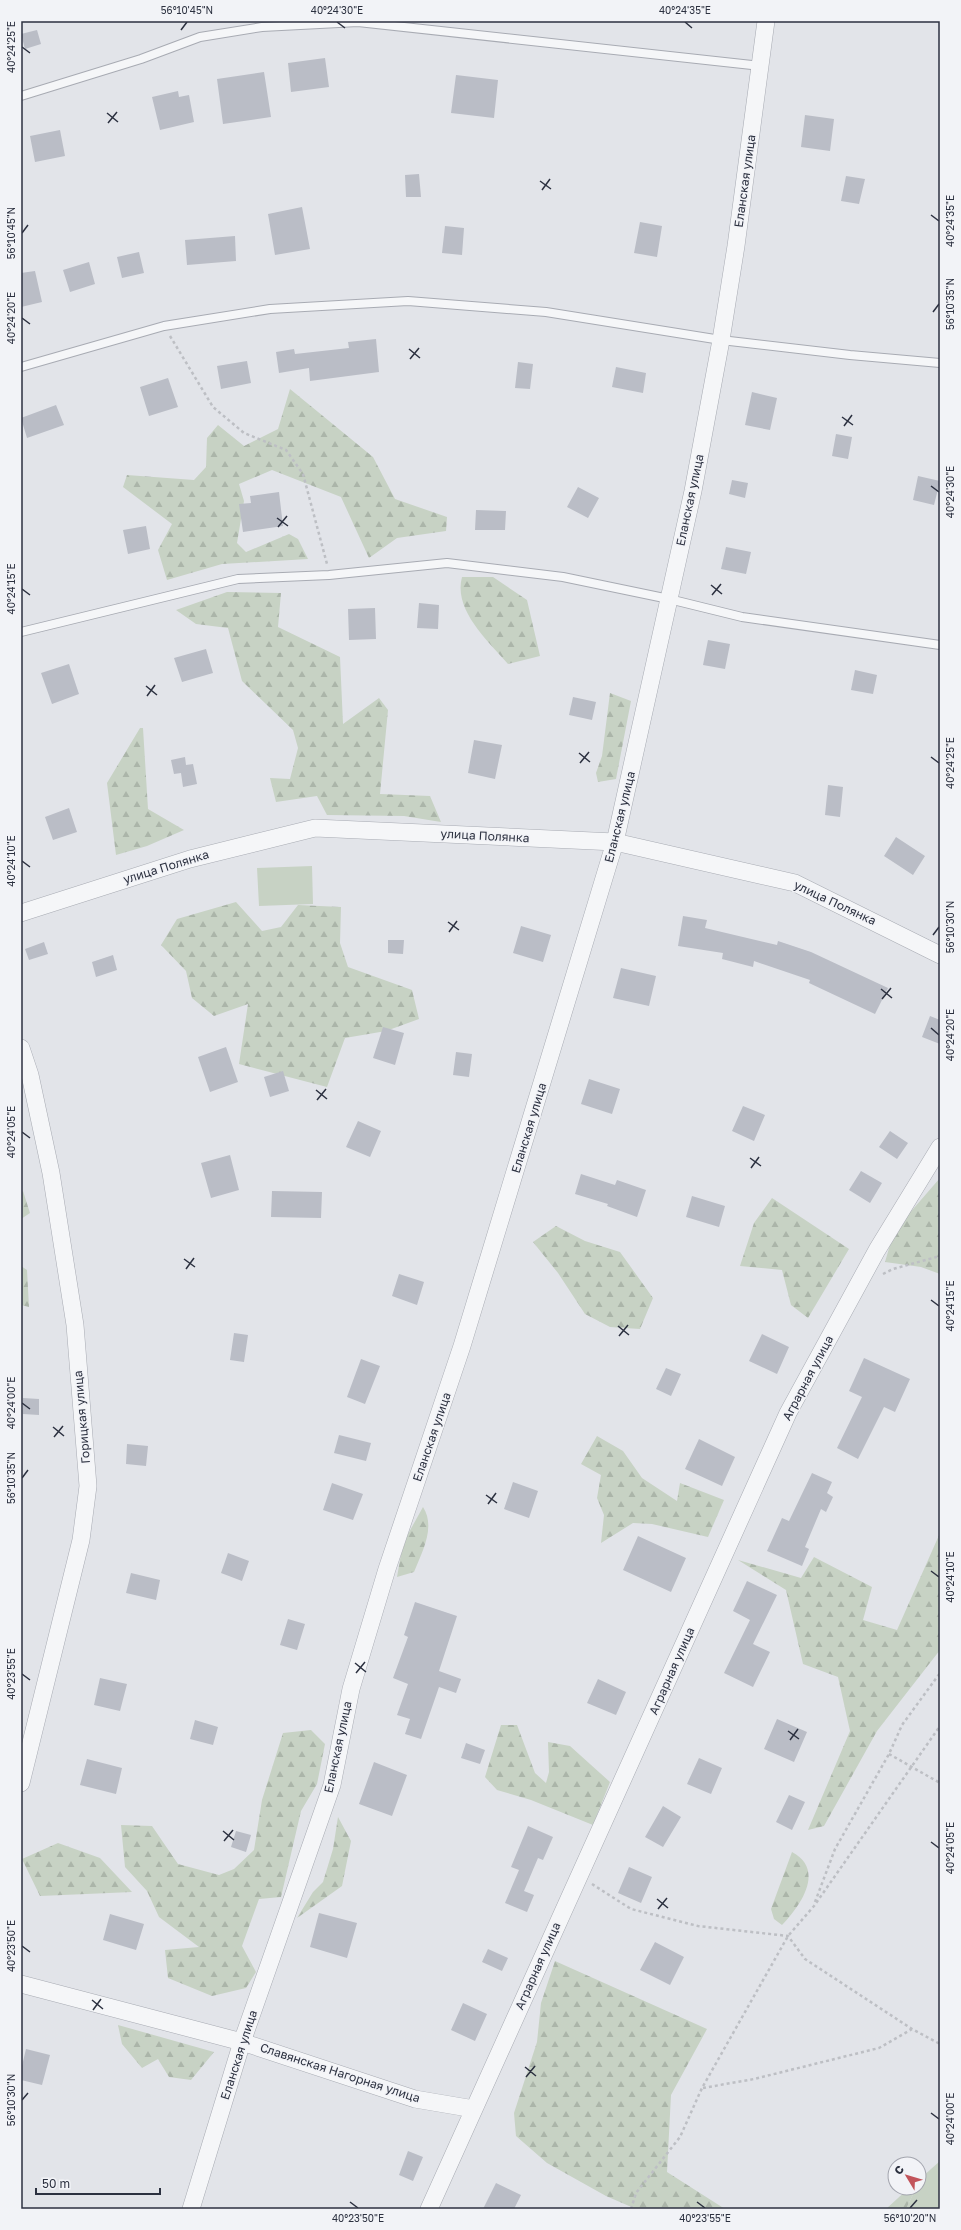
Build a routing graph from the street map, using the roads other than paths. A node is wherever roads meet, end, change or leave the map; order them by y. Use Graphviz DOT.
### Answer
graph roads {
  1 [pos="766,21"];
  2 [pos="761,66"];
  3 [pos="21,96"];
  4 [pos="721,340"];
  5 [pos="940,363"];
  6 [pos="21,367"];
  7 [pos="669,599"];
  8 [pos="21,632"];
  9 [pos="940,645"];
  10 [pos="615,842"];
  11 [pos="21,913"];
  12 [pos="940,954"];
  13 [pos="21,1048"];
  14 [pos="940,1147"];
  15 [pos="21,1783"];
  16 [pos="21,1984"];
  17 [pos="242,2042"];
  18 [pos="474,2109"];
  19 [pos="191,2209"];
  20 [pos="429,2209"];
  1 -- 2 [label="street, Еланская улица"];
  2 -- 3 [label="lane"];
  2 -- 4 [label="street, Еланская улица"];
  4 -- 5 [label="lane"];
  4 -- 6 [label="lane"];
  4 -- 7 [label="street, Еланская улица"];
  7 -- 8 [label="lane"];
  7 -- 9 [label="lane"];
  7 -- 10 [label="street, Еланская улица"];
  10 -- 11 [label="street, улица Полянка"];
  10 -- 12 [label="street, улица Полянка"];
  10 -- 17 [label="street, Еланская улица"];
  13 -- 15 [label="street, Горицкая улица"];
  14 -- 18 [label="street, Аграрная улица"];
  16 -- 17 [label="street, Славянская Нагорная улица"];
  17 -- 18 [label="street, Славянская Нагорная улица"];
  17 -- 19 [label="street, Еланская улица"];
  18 -- 20 [label="street, Аграрная улица"];
}
